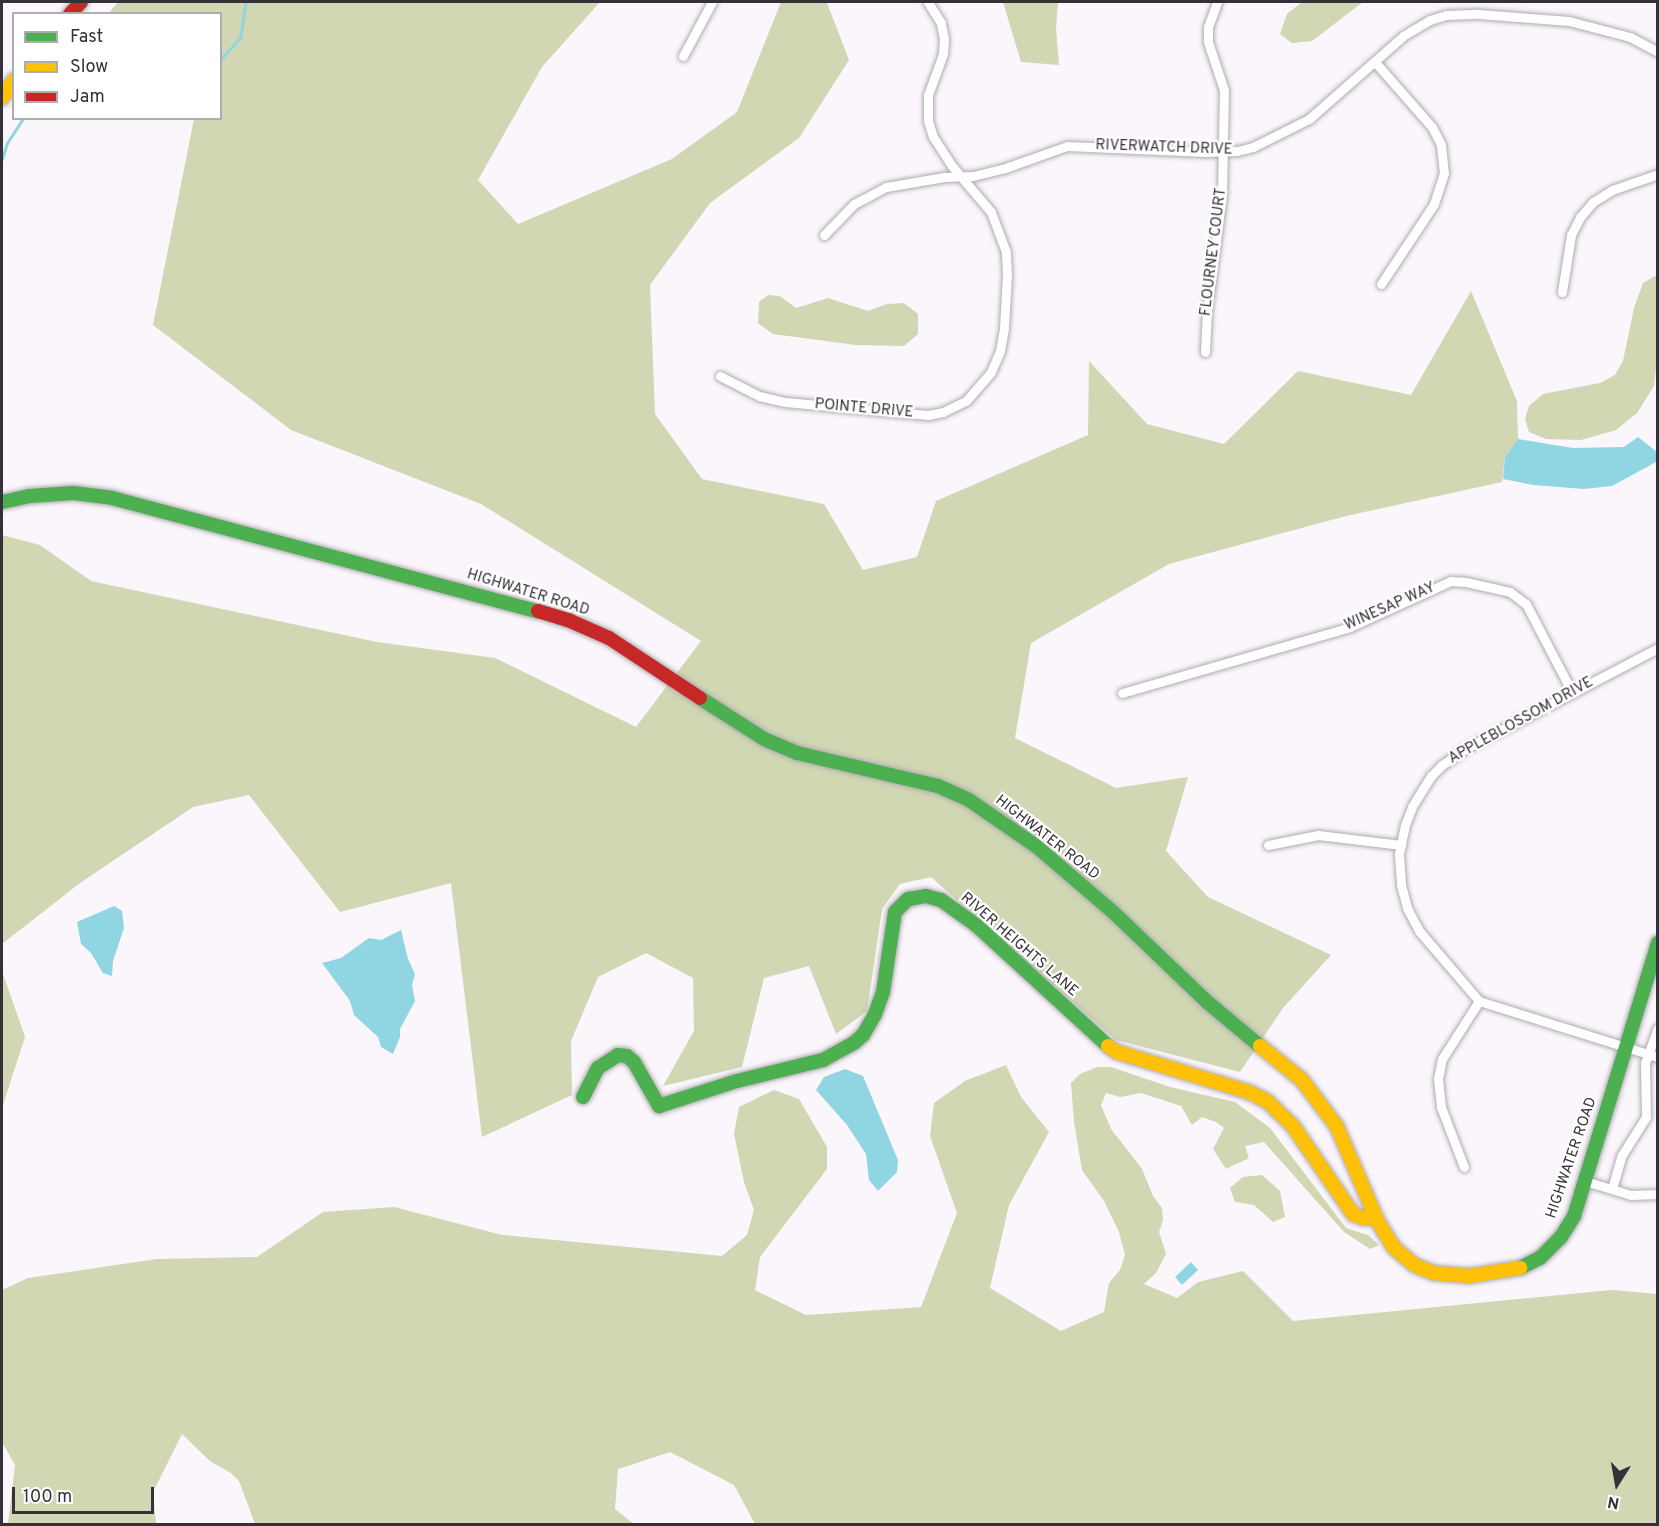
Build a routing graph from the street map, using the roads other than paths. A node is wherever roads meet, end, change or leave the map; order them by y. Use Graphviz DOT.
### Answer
graph roads {
  1 [pos="712,2"];
  2 [pos="928,2"];
  3 [pos="1217,2"];
  4 [pos="1481,2"];
  5 [pos="1479,14"];
  6 [pos="1658,52"];
  7 [pos="683,56"];
  8 [pos="1375,62"];
  9 [pos="12,83"];
  10 [pos="2,98"];
  11 [pos="1222,152"];
  12 [pos="1658,174"];
  13 [pos="964,177"];
  14 [pos="824,235"];
  15 [pos="1381,284"];
  16 [pos="1562,292"];
  17 [pos="1205,352"];
  18 [pos="720,376"];
  19 [pos="2,502"];
  20 [pos="1658,648"];
  21 [pos="1572,692"];
  22 [pos="1122,693"];
  23 [pos="1268,845"];
  24 [pos="1401,845"];
  25 [pos="1658,943"];
  26 [pos="1479,1001"];
  27 [pos="1658,1028"];
  28 [pos="1626,1047"];
  29 [pos="1648,1054"];
  30 [pos="1658,1057"];
  31 [pos="583,1097"];
  32 [pos="1464,1167"];
  33 [pos="1585,1181"];
  34 [pos="1612,1189"];
  35 [pos="1658,1194"];
  36 [pos="1376,1217"];
  1 -- 7 [label="street"];
  2 -- 13 [label="street, POINTE DRIVE"];
  3 -- 11 [label="street, FLOURNEY COURT"];
  4 -- 5 [label="street"];
  5 -- 6 [label="street, RIVERWATCH DRIVE"];
  5 -- 8 [label="street, RIVERWATCH DRIVE"];
  8 -- 11 [label="street, RIVERWATCH DRIVE"];
  8 -- 15 [label="street"];
  9 -- 10 [label="street"];
  11 -- 13 [label="street, RIVERWATCH DRIVE"];
  11 -- 17 [label="street, FLOURNEY COURT"];
  12 -- 16 [label="street"];
  13 -- 14 [label="street, RIVERWATCH DRIVE"];
  13 -- 18 [label="street, POINTE DRIVE"];
  19 -- 36 [label="street, HIGHWATER ROAD"];
  20 -- 21 [label="street, APPLEBLOSSOM DRIVE"];
  21 -- 22 [label="street, WINESAP WAY"];
  21 -- 24 [label="street, APPLEBLOSSOM DRIVE"];
  23 -- 24 [label="street"];
  24 -- 26 [label="street, APPLEBLOSSOM DRIVE"];
  25 -- 28 [label="street, HIGHWATER ROAD"];
  26 -- 28 [label="street"];
  26 -- 32 [label="street"];
  27 -- 29 [label="street"];
  28 -- 29 [label="street"];
  28 -- 33 [label="street, HIGHWATER ROAD"];
  29 -- 30 [label="street"];
  29 -- 34 [label="street"];
  31 -- 36 [label="street, RIVER HEIGHTS LANE"];
  33 -- 34 [label="street"];
  33 -- 36 [label="street, HIGHWATER ROAD"];
  34 -- 35 [label="street"];
}
